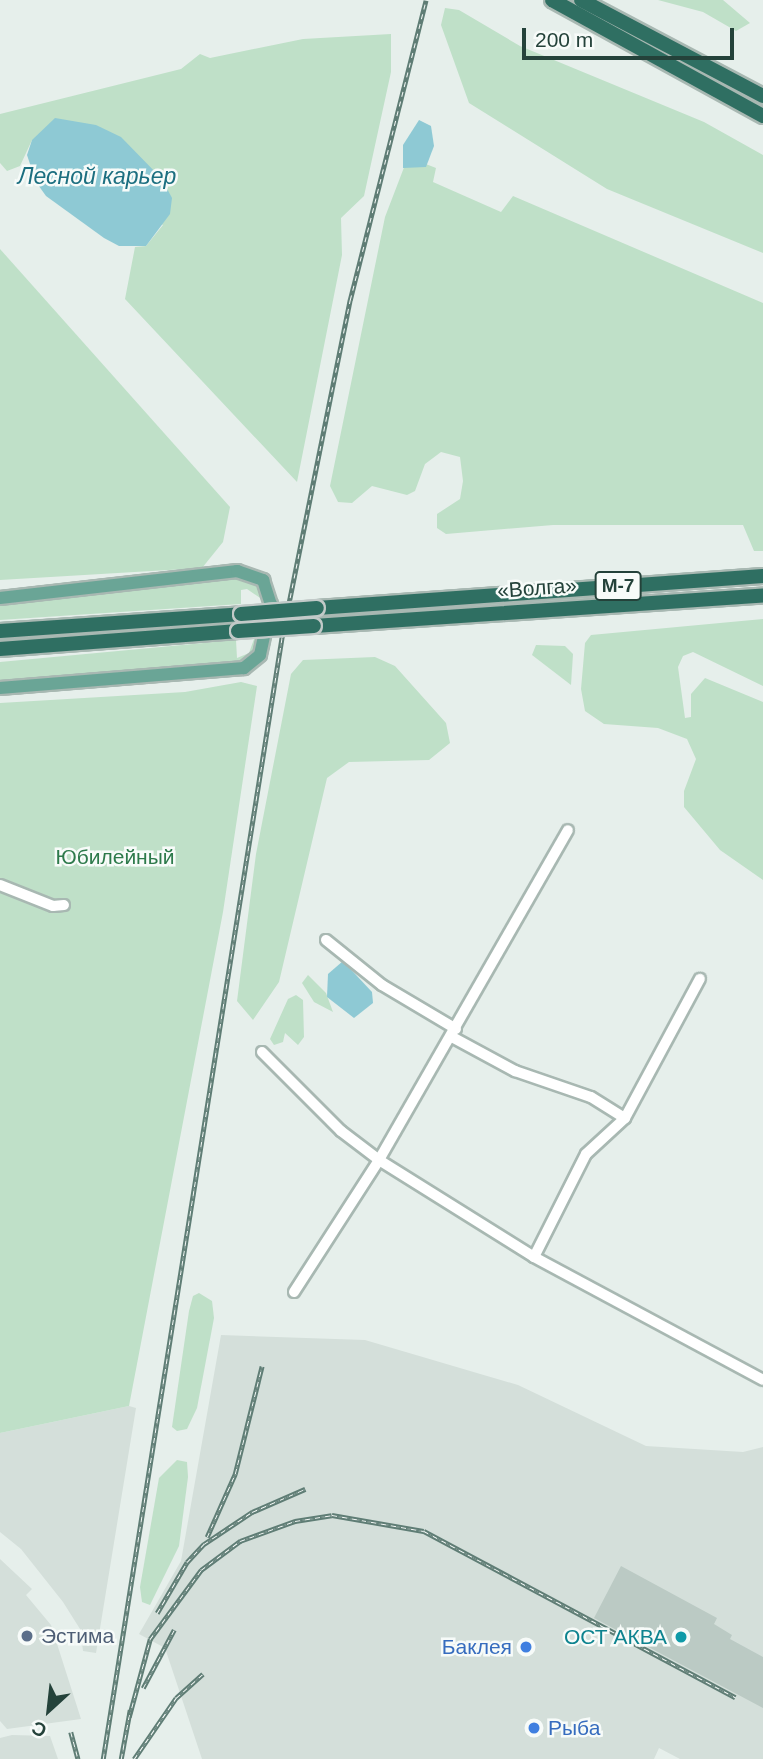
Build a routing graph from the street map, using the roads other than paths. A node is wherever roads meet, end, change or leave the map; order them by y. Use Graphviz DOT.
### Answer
graph roads {
  1 [pos="552,0"];
  2 [pos="581,0"];
  3 [pos="763,96"];
  4 [pos="763,116"];
  5 [pos="763,576"];
  6 [pos="763,595"];
  7 [pos="0,598"];
  8 [pos="0,631"];
  9 [pos="0,649"];
  10 [pos="0,688"];
  11 [pos="568,830"];
  12 [pos="0,885"];
  13 [pos="64,905"];
  14 [pos="326,940"];
  15 [pos="700,979"];
  16 [pos="454,1033"];
  17 [pos="262,1052"];
  18 [pos="625,1118"];
  19 [pos="379,1160"];
  20 [pos="534,1257"];
  21 [pos="295,1292"];
  22 [pos="763,1380"];
  1 -- 4 [label="highway"];
  2 -- 3 [label="highway"];
  5 -- 8 [label="highway, «Волга» / М-7, bridge"];
  6 -- 9 [label="highway, «Волга» / М-7, bridge"];
  7 -- 10 [label="main road"];
  11 -- 16 [label="street"];
  12 -- 13 [label="street"];
  14 -- 16 [label="street"];
  15 -- 18 [label="street"];
  16 -- 18 [label="street"];
  16 -- 19 [label="street"];
  17 -- 19 [label="street"];
  18 -- 20 [label="street"];
  19 -- 20 [label="street"];
  19 -- 21 [label="street"];
  20 -- 22 [label="street"];
}
